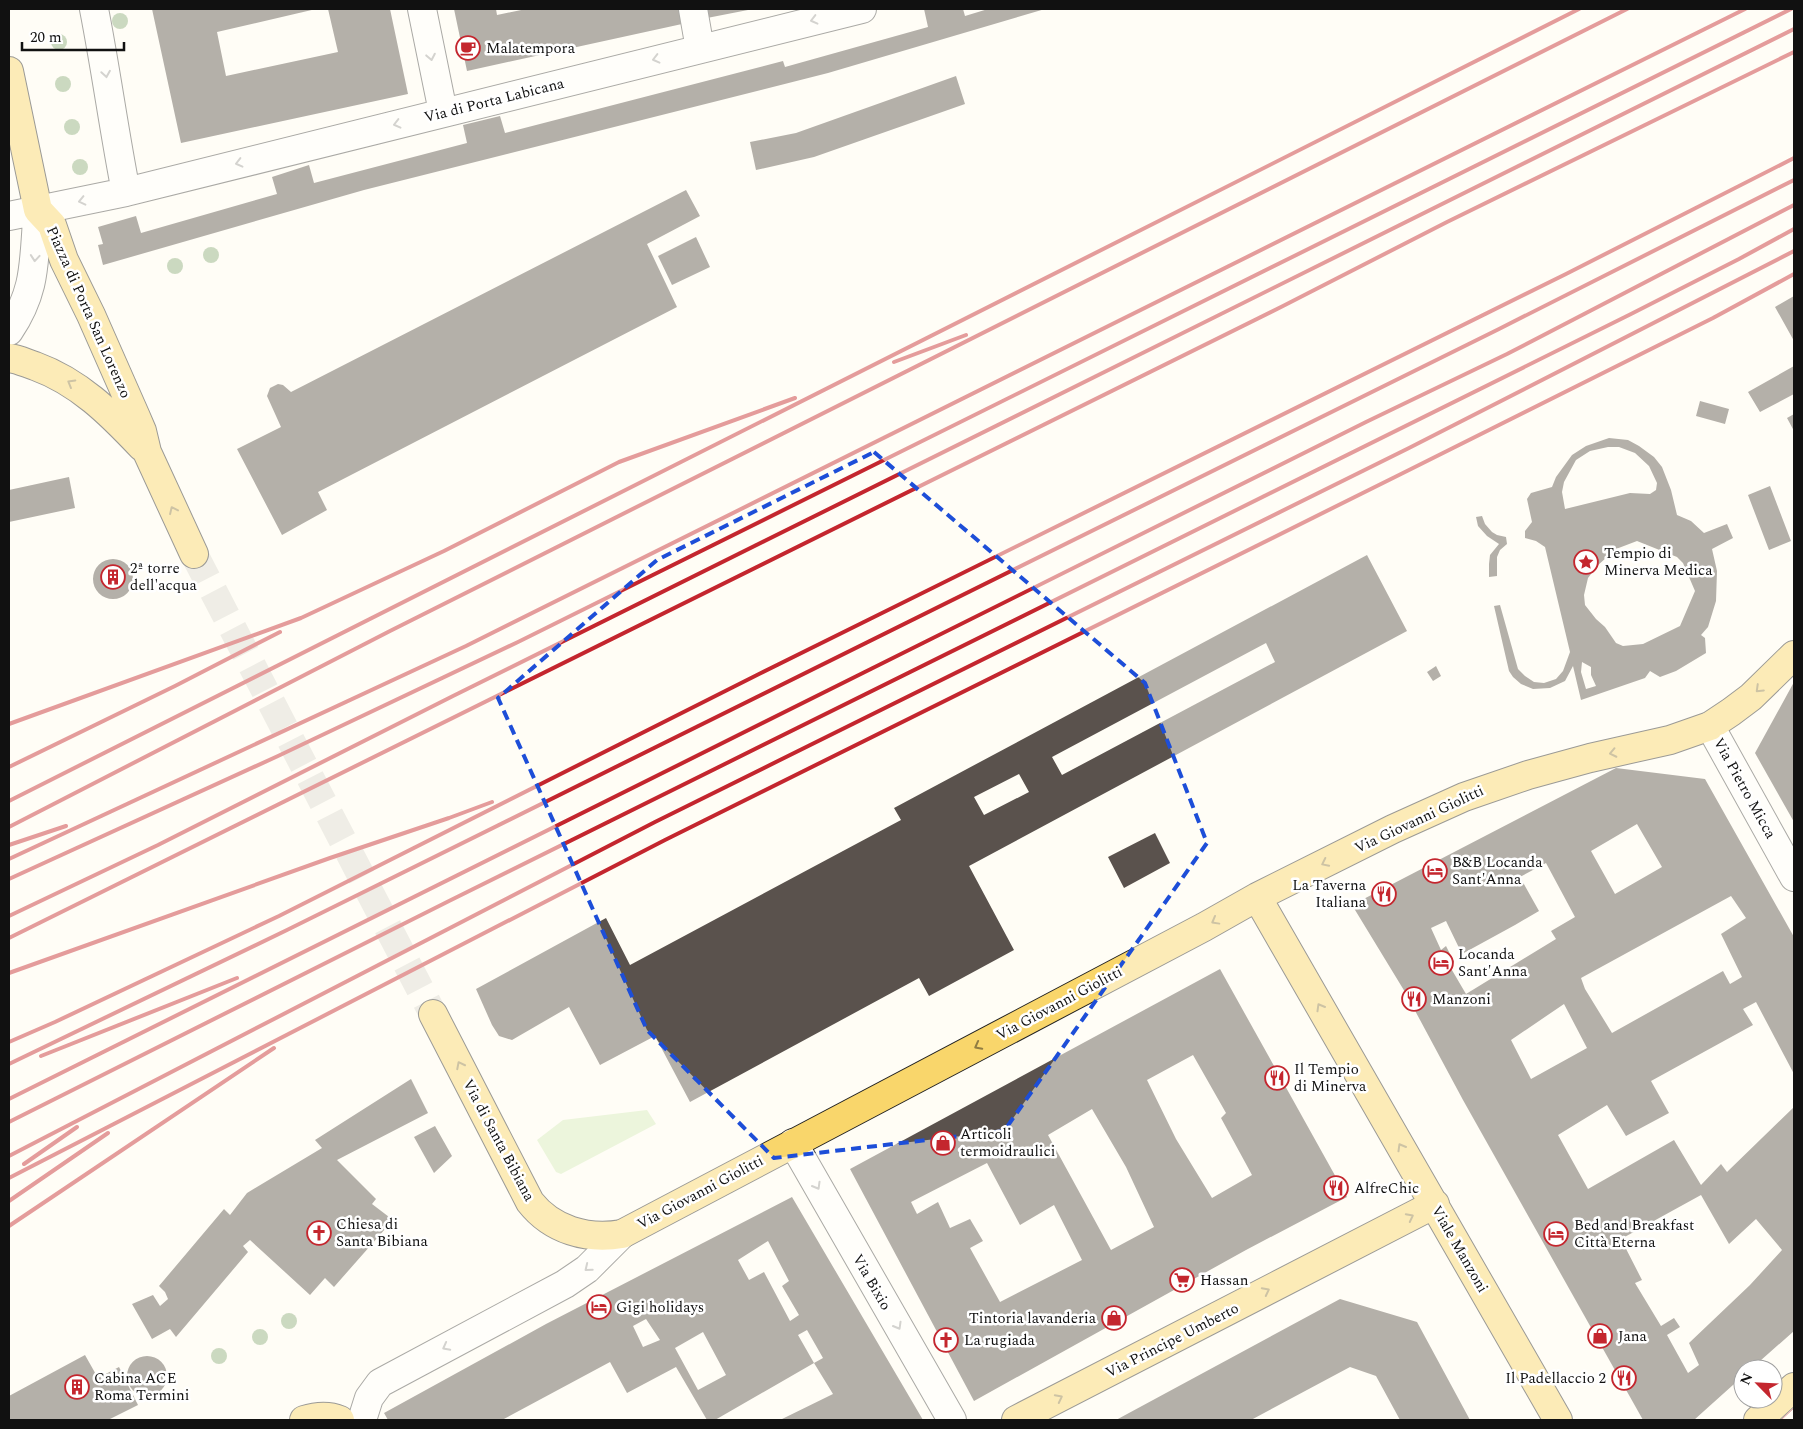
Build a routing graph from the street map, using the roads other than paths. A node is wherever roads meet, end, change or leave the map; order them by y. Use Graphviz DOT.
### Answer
graph roads {
  1 [pos="94,9"];
  2 [pos="422,9"];
  3 [pos="693,9"];
  4 [pos="862,9"];
  5 [pos="700,49"];
  6 [pos="9,71"];
  7 [pos="443,112"];
  8 [pos="126,192"];
  9 [pos="38,210"];
  10 [pos="9,216"];
  11 [pos="9,331"];
  12 [pos="9,358"];
  13 [pos="149,457"];
  14 [pos="194,554"];
  15 [pos="1794,655"];
  16 [pos="1710,726"];
  17 [pos="1794,877"];
  18 [pos="1257,897"];
  19 [pos="433,1014"];
  20 [pos="793,1143"];
  21 [pos="1435,1204"];
  22 [pos="622,1234"];
  23 [pos="1794,1387"];
  24 [pos="304,1420"];
  25 [pos="340,1420"];
  26 [pos="362,1420"];
  27 [pos="952,1420"];
  28 [pos="1016,1420"];
  29 [pos="1558,1420"];
  30 [pos="1758,1420"];
  1 -- 8 [label="street, one-way"];
  2 -- 7 [label="street, one-way"];
  3 -- 5 [label="street"];
  4 -- 5 [label="street, Via di Porta Labicana, one-way"];
  5 -- 7 [label="street, Via di Porta Labicana, one-way"];
  6 -- 9 [label="main road"];
  7 -- 8 [label="street, Via di Porta Labicana, one-way"];
  8 -- 9 [label="street, Via di Porta Labicana, one-way"];
  9 -- 10 [label="street, Via di Porta Labicana"];
  9 -- 11 [label="street, Piazza di Porta San Lorenzo, one-way"];
  9 -- 13 [label="main road, Piazza di Porta San Lorenzo"];
  13 -- 12 [label="main road, Piazza di Porta San Lorenzo, one-way"];
  14 -- 13 [label="main road, one-way"];
  15 -- 16 [label="main road, Via Giovanni Giolitti, one-way"];
  16 -- 17 [label="street, Via Pietro Micca"];
  16 -- 18 [label="main road, Via Giovanni Giolitti, one-way"];
  18 -- 20 [label="main road, Via Giovanni Giolitti, one-way"];
  21 -- 18 [label="main road, Viale Manzoni, one-way"];
  22 -- 19 [label="main road, Via di Santa Bibiana, one-way"];
  20 -- 22 [label="main road, Via Giovanni Giolitti"];
  20 -- 27 [label="street, Via Bixio, one-way"];
  28 -- 21 [label="main road, Via Principe Umberto, one-way"];
  21 -- 29 [label="main road, Viale Manzoni"];
  22 -- 26 [label="street, Via Giovanni Giolitti, one-way"];
  23 -- 30 [label="main road"];
  24 -- 25 [label="main road"];
}
